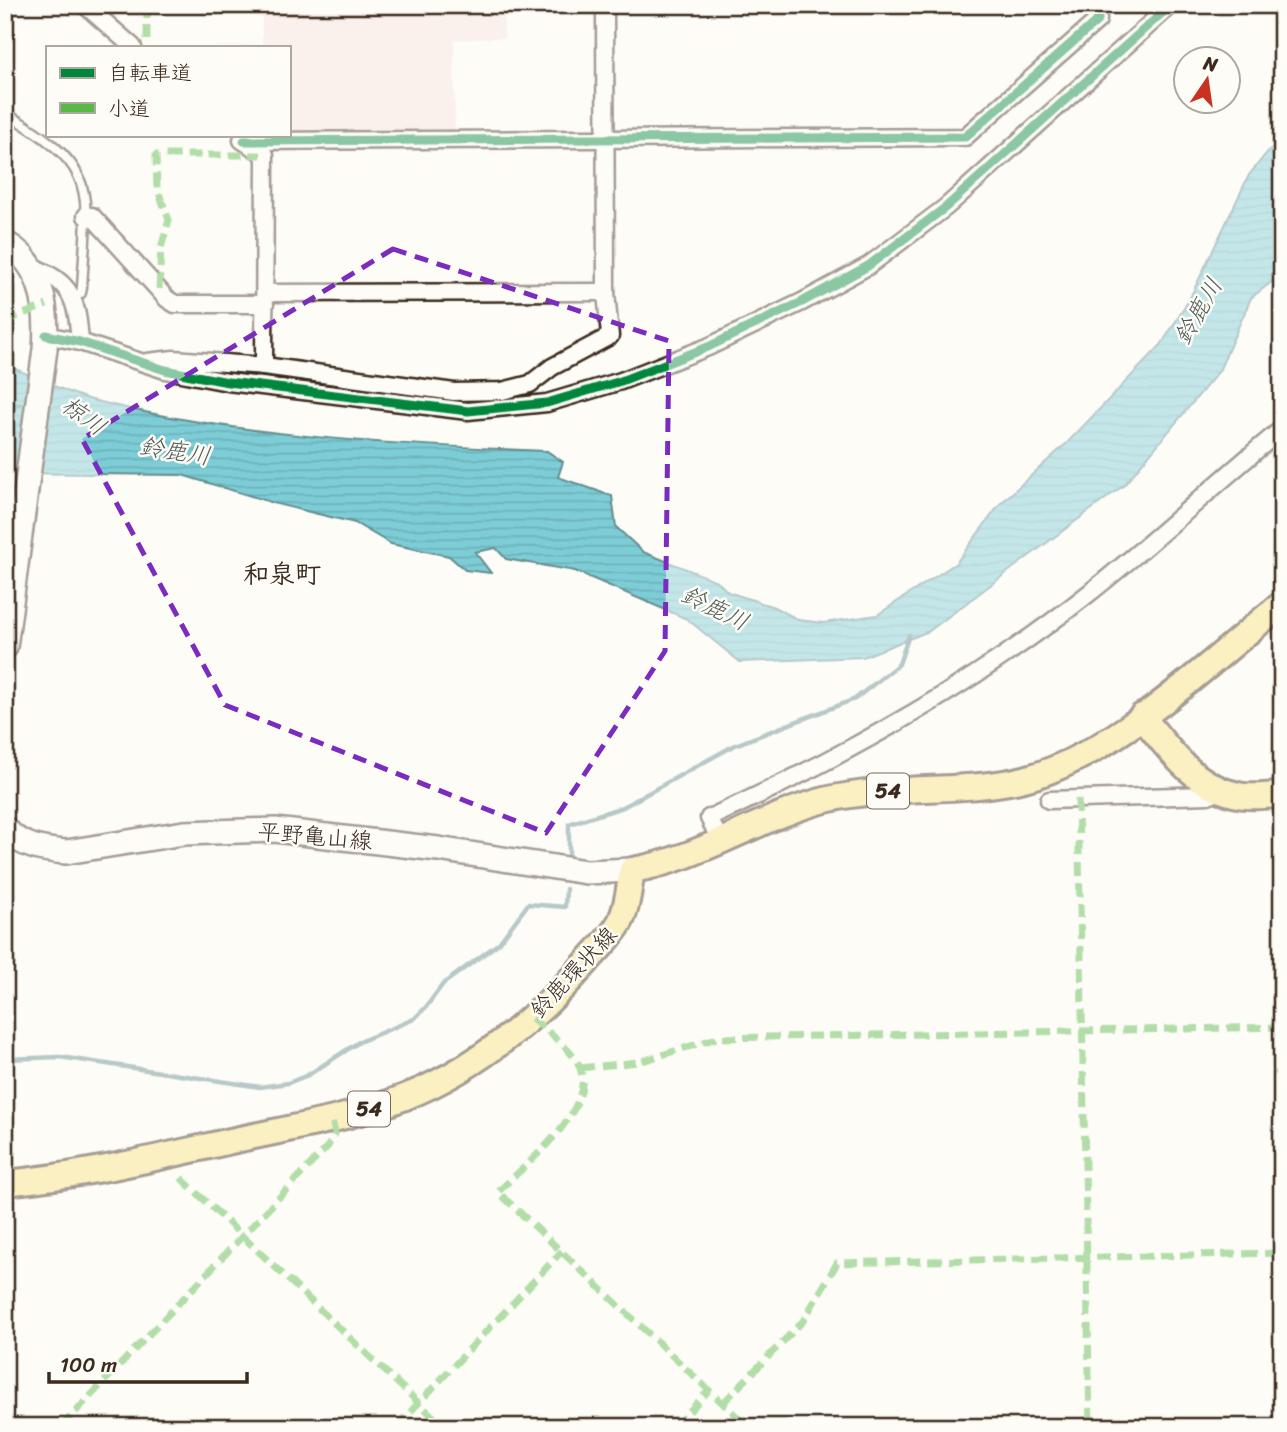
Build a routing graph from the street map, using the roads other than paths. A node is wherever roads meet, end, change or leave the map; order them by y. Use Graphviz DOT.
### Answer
graph roads {
  1 [pos="85,5"];
  2 [pos="605,5"];
  3 [pos="1097,5"];
  4 [pos="1171,5"];
  5 [pos="133,46"];
  6 [pos="5,113"];
  7 [pos="240,138"];
  8 [pos="606,140"];
  9 [pos="86,216"];
  10 [pos="6,243"];
  11 [pos="29,266"];
  12 [pos="606,292"];
  13 [pos="74,298"];
  14 [pos="265,298"];
  15 [pos="45,342"];
  16 [pos="80,342"];
  17 [pos="144,363"];
  18 [pos="264,366"];
  19 [pos="1282,429"];
  20 [pos="1282,604"];
  21 [pos="5,647"];
  22 [pos="1142,716"];
  23 [pos="1221,790"];
  24 [pos="1282,795"];
  25 [pos="1049,800"];
  26 [pos="5,829"];
  27 [pos="720,842"];
  28 [pos="632,870"];
  29 [pos="5,1183"];
  1 -- 5 [label="street"];
  2 -- 8 [label="street"];
  3 -- 8 [label="street"];
  4 -- 17 [label="street"];
  6 -- 9 [label="lane"];
  7 -- 8 [label="street"];
  7 -- 14 [label="street"];
  8 -- 12 [label="street"];
  9 -- 13 [label="lane"];
  9 -- 14 [label="street"];
  10 -- 11 [label="main road"];
  11 -- 13 [label="street"];
  11 -- 15 [label="main road"];
  12 -- 14 [label="street"];
  12 -- 18 [label="street"];
  13 -- 16 [label="street"];
  14 -- 18 [label="street"];
  15 -- 16 [label="street"];
  15 -- 21 [label="main road"];
  16 -- 17 [label="street"];
  17 -- 18 [label="street"];
  19 -- 27 [label="street"];
  20 -- 22 [label="main road, 54"];
  22 -- 23 [label="main road"];
  22 -- 27 [label="main road, 54"];
  23 -- 24 [label="main road"];
  23 -- 25 [label="street"];
  26 -- 28 [label="main road, 平野亀山線"];
  27 -- 28 [label="main road, 54"];
  28 -- 29 [label="main road, 鈴鹿環状線 / 54"];
}
